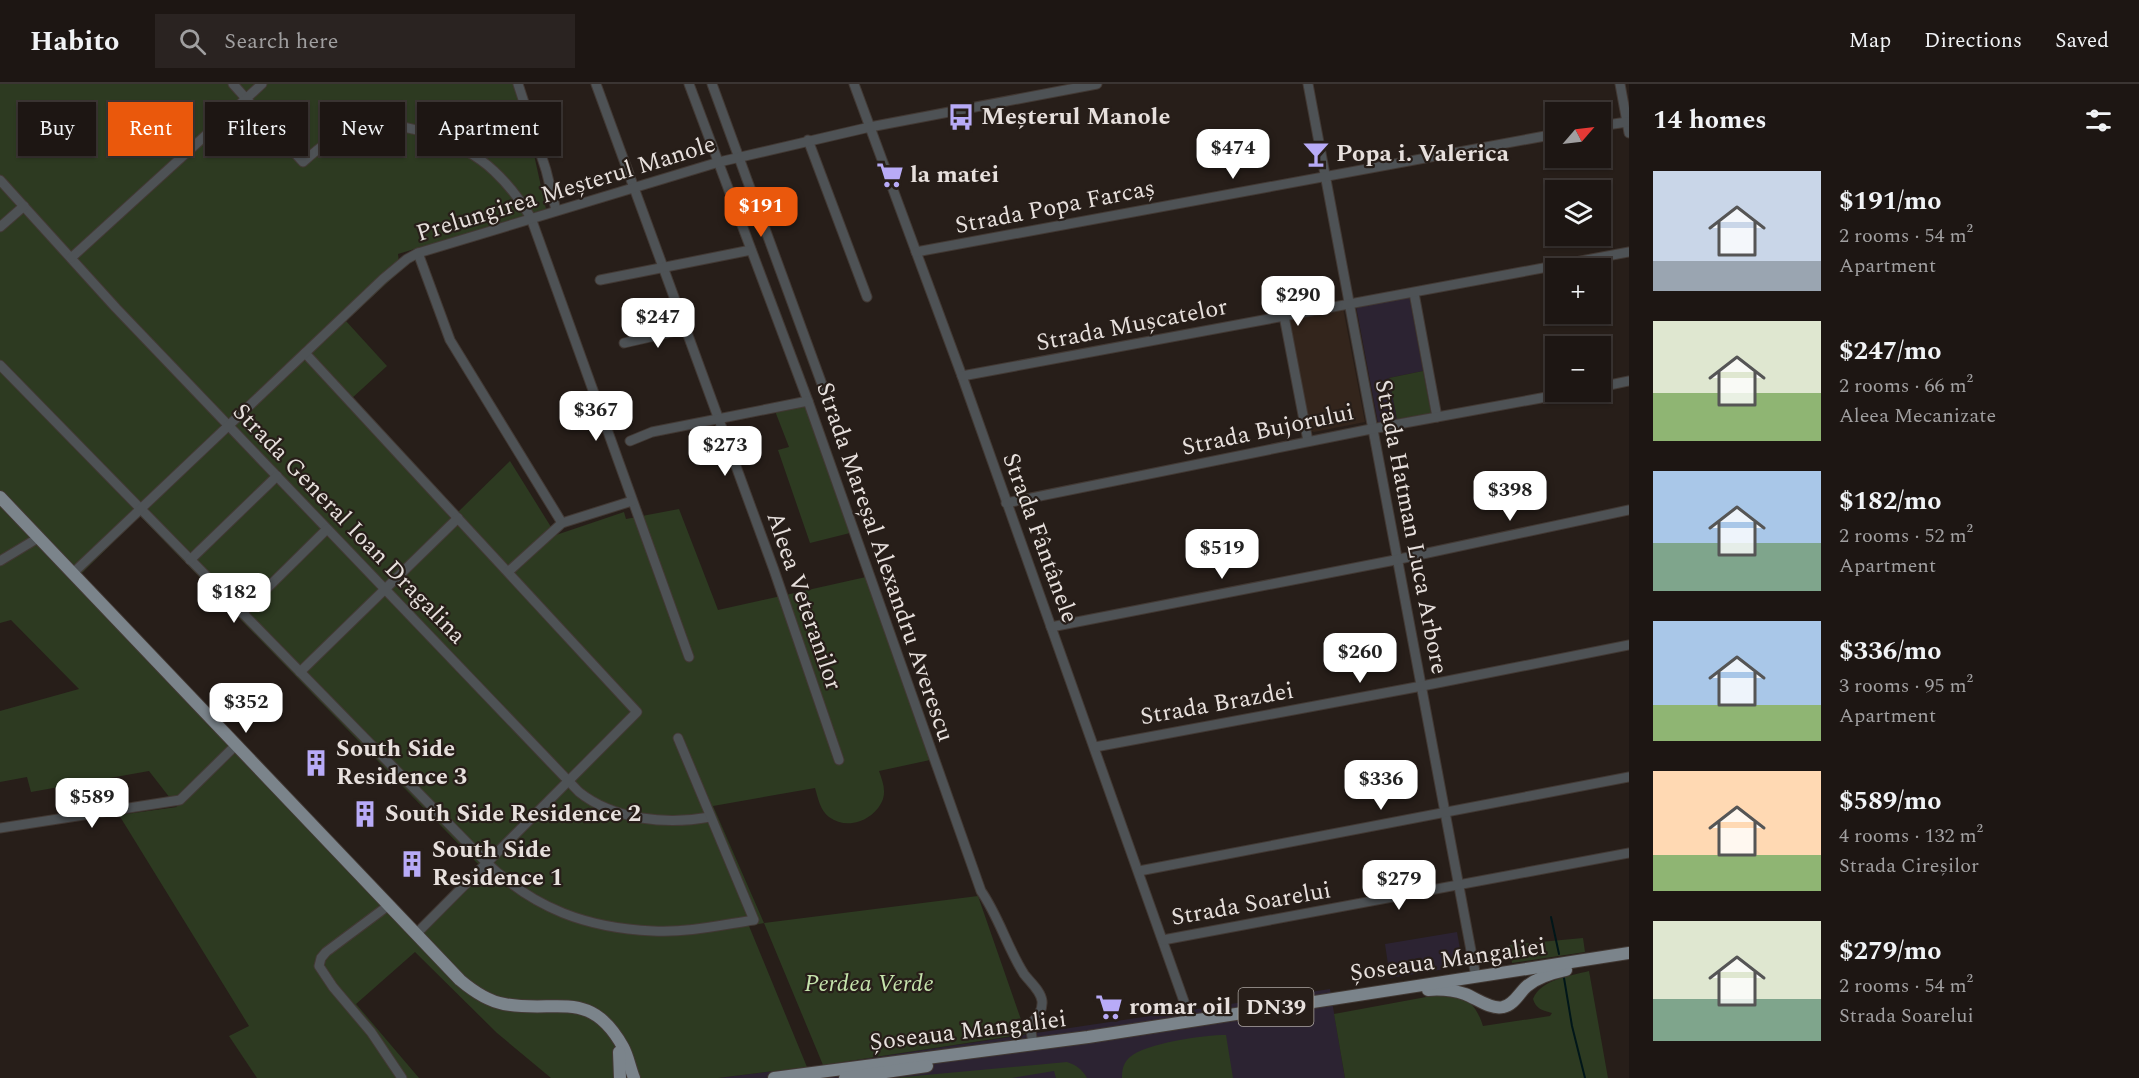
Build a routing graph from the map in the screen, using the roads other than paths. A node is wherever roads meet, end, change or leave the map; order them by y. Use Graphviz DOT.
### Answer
graph roads {
  1 [pos="233,84"];
  2 [pos="262,84"];
  3 [pos="518,84"];
  4 [pos="596,84"];
  5 [pos="689,84"];
  6 [pos="712,84"];
  7 [pos="854,84"];
  8 [pos="1097,84"];
  9 [pos="1308,84"];
  10 [pos="1620,84"];
  11 [pos="246,99"];
  12 [pos="1627,122"];
  13 [pos="1611,124"];
  14 [pos="870,127"];
  15 [pos="1629,133"];
  16 [pos="1545,137"];
  17 [pos="808,140"];
  18 [pos="739,157"];
  19 [pos="719,162"];
  20 [pos="1326,176"];
  21 [pos="0,180"];
  22 [pos="633,186"];
  23 [pos="24,206"];
  24 [pos="556,210"];
  25 [pos="531,218"];
  26 [pos="0,227"];
  27 [pos="751,250"];
  28 [pos="916,252"];
  29 [pos="1629,252"];
  30 [pos="418,253"];
  31 [pos="71,258"];
  32 [pos="663,268"];
  33 [pos="600,280"];
  34 [pos="1413,292"];
  35 [pos="867,297"];
  36 [pos="1349,304"];
  37 [pos="1284,316"];
  38 [pos="685,329"];
  39 [pos="624,343"];
  40 [pos="305,353"];
  41 [pos="0,365"];
  42 [pos="962,376"];
  43 [pos="1629,381"];
  44 [pos="1611,385"];
  45 [pos="1545,397"];
  46 [pos="827,398"];
  47 [pos="808,401"];
  48 [pos="1437,417"];
  49 [pos="718,418"];
  50 [pos="228,426"];
  51 [pos="1373,428"];
  52 [pos="630,441"];
  53 [pos="1308,441"];
  54 [pos="277,476"];
  55 [pos="0,497"];
  56 [pos="632,501"];
  57 [pos="1006,503"];
  58 [pos="140,509"];
  59 [pos="1629,510"];
  60 [pos="458,518"];
  61 [pos="561,523"];
  62 [pos="327,529"];
  63 [pos="38,538"];
  64 [pos="190,560"];
  65 [pos="1398,560"];
  66 [pos="0,561"];
  67 [pos="508,572"];
  68 [pos="72,573"];
  69 [pos="385,589"];
  70 [pos="242,613"];
  71 [pos="1051,627"];
  72 [pos="1629,645"];
  73 [pos="689,657"];
  74 [pos="300,672"];
  75 [pos="1422,686"];
  76 [pos="678,738"];
  77 [pos="236,745"];
  78 [pos="1095,747"];
  79 [pos="839,760"];
  80 [pos="1629,777"];
  81 [pos="568,781"];
  82 [pos="1445,812"];
  83 [pos="710,817"];
  84 [pos="0,828"];
  85 [pos="1629,853"];
  86 [pos="487,863"];
  87 [pos="1138,872"];
  88 [pos="1459,886"];
  89 [pos="389,905"];
  90 [pos="416,934"];
  91 [pos="1163,940"];
  92 [pos="1629,953"];
  93 [pos="1629,960"];
  94 [pos="1503,972"];
  95 [pos="1476,977"];
  96 [pos="1486,1003"];
  97 [pos="1511,1003"];
  98 [pos="1186,1006"];
  99 [pos="619,1041"];
  100 [pos="1033,1044"];
  101 [pos="402,1078"];
  102 [pos="620,1078"];
  103 [pos="634,1078"];
  104 [pos="774,1078"];
  105 [pos="845,1078"];
  1 -- 11 [label="street"];
  2 -- 11 [label="street"];
  3 -- 24 [label="street"];
  4 -- 22 [label="street, Aleea Veteranilor"];
  5 -- 19 [label="street, Strada Mareșal Alexandru Averescu"];
  6 -- 18 [label="street, Strada Mareșal Alexandru Averescu"];
  7 -- 14 [label="street, Strada Fântânele"];
  8 -- 14 [label="street, Prelungirea Meșterul Manole"];
  9 -- 20 [label="street, Strada Hatman Luca Arbore"];
  10 -- 12 [label="street"];
  11 -- 25 [label="street"];
  11 -- 31 [label="street"];
  12 -- 13 [label="street"];
  12 -- 15 [label="street"];
  14 -- 17 [label="street, Prelungirea Meșterul Manole"];
  14 -- 28 [label="street, Strada Fântânele"];
  16 -- 20 [label="street, Strada Popa Farcaș"];
  17 -- 18 [label="street, Prelungirea Meșterul Manole"];
  17 -- 35 [label="street"];
  18 -- 19 [label="street, Prelungirea Meșterul Manole"];
  18 -- 46 [label="street, Strada Mareșal Alexandru Averescu"];
  19 -- 22 [label="street, Prelungirea Meșterul Manole"];
  19 -- 27 [label="street, Strada Mareșal Alexandru Averescu"];
  20 -- 28 [label="street, Strada Popa Farcaș"];
  20 -- 36 [label="street, Strada Hatman Luca Arbore"];
  21 -- 23 [label="street, Strada General Ioan Dragalina"];
  22 -- 24 [label="street, Prelungirea Meșterul Manole"];
  22 -- 32 [label="street, Aleea Veteranilor"];
  23 -- 26 [label="street"];
  23 -- 31 [label="street, Strada General Ioan Dragalina"];
  24 -- 25 [label="street, Prelungirea Meșterul Manole"];
  25 -- 30 [label="street, Prelungirea Meșterul Manole"];
  25 -- 56 [label="street"];
  27 -- 32 [label="street"];
  27 -- 47 [label="street, Strada Mareșal Alexandru Averescu"];
  28 -- 42 [label="street, Strada Fântânele"];
  29 -- 34 [label="street, Strada Mușcatelor"];
  30 -- 40 [label="street, Prelungirea Meșterul Manole"];
  30 -- 61 [label="street"];
  31 -- 50 [label="street, Strada General Ioan Dragalina"];
  32 -- 33 [label="street"];
  32 -- 38 [label="street, Aleea Veteranilor"];
  34 -- 36 [label="street, Strada Mușcatelor"];
  34 -- 48 [label="street"];
  36 -- 37 [label="street, Strada Mușcatelor"];
  36 -- 51 [label="street, Strada Hatman Luca Arbore"];
  37 -- 42 [label="street, Strada Mușcatelor"];
  37 -- 53 [label="street"];
  38 -- 39 [label="street"];
  38 -- 49 [label="street, Aleea Veteranilor"];
  40 -- 50 [label="street, Prelungirea Meșterul Manole"];
  40 -- 60 [label="street"];
  41 -- 58 [label="street"];
  42 -- 57 [label="street, Strada Fântânele"];
  43 -- 44 [label="street"];
  45 -- 48 [label="street, Strada Bujorului"];
  47 -- 49 [label="street"];
  47 -- 100 [label="street, Strada Mareșal Alexandru Averescu"];
  48 -- 51 [label="street, Strada Bujorului"];
  49 -- 52 [label="street"];
  49 -- 79 [label="street, Aleea Veteranilor"];
  50 -- 54 [label="street, Strada General Ioan Dragalina"];
  50 -- 58 [label="street, Prelungirea Meșterul Manole"];
  51 -- 53 [label="street, Strada Bujorului"];
  51 -- 65 [label="street, Strada Hatman Luca Arbore"];
  53 -- 57 [label="street, Strada Bujorului"];
  54 -- 62 [label="street, Strada General Ioan Dragalina"];
  54 -- 64 [label="street"];
  55 -- 63 [label="main road"];
  56 -- 61 [label="street"];
  56 -- 73 [label="street"];
  57 -- 71 [label="street, Strada Fântânele"];
  58 -- 64 [label="street"];
  58 -- 68 [label="street, Prelungirea Meșterul Manole"];
  59 -- 65 [label="street"];
  60 -- 67 [label="street"];
  60 -- 69 [label="street"];
  61 -- 67 [label="street"];
  62 -- 69 [label="street, Strada General Ioan Dragalina"];
  62 -- 70 [label="street"];
  63 -- 66 [label="street"];
  63 -- 68 [label="main road"];
  64 -- 70 [label="street"];
  65 -- 71 [label="street"];
  65 -- 75 [label="street, Strada Hatman Luca Arbore"];
  67 -- 81 [label="street"];
  68 -- 77 [label="main road"];
  69 -- 74 [label="street"];
  69 -- 81 [label="street, Strada General Ioan Dragalina"];
  70 -- 74 [label="street"];
  71 -- 78 [label="street, Strada Fântânele"];
  72 -- 75 [label="street, Strada Brazdei"];
  74 -- 86 [label="street"];
  75 -- 78 [label="street, Strada Brazdei"];
  75 -- 82 [label="street, Strada Hatman Luca Arbore"];
  76 -- 83 [label="street"];
  77 -- 84 [label="street"];
  77 -- 89 [label="main road"];
  78 -- 87 [label="street, Strada Fântânele"];
  80 -- 82 [label="street"];
  81 -- 83 [label="street, Strada General Ioan Dragalina"];
  81 -- 86 [label="street"];
  82 -- 87 [label="street"];
  82 -- 88 [label="street, Strada Hatman Luca Arbore"];
  83 -- 86 [label="street"];
  85 -- 88 [label="street, Strada Soarelui"];
  86 -- 90 [label="street"];
  87 -- 91 [label="street, Strada Fântânele"];
  88 -- 91 [label="street, Strada Soarelui"];
  88 -- 95 [label="street, Strada Hatman Luca Arbore"];
  89 -- 90 [label="main road"];
  89 -- 101 [label="street"];
  90 -- 99 [label="main road"];
  91 -- 98 [label="street, Strada Fântânele"];
  92 -- 94 [label="main road, Șoseaua Mangaliei / DN39"];
  93 -- 97 [label="main road, Șoseaua Mangaliei"];
  94 -- 95 [label="main road, Șoseaua Mangaliei / DN39"];
  94 -- 97 [label="main road"];
  95 -- 96 [label="main road"];
  95 -- 100 [label="main road, Șoseaua Mangaliei / DN39"];
  96 -- 97 [label="main road, Șoseaua Mangaliei / DN39"];
  96 -- 105 [label="main road, Șoseaua Mangaliei / DN39"];
  99 -- 102 [label="main road"];
  99 -- 103 [label="main road"];
  100 -- 104 [label="main road, Șoseaua Mangaliei / DN39"];
}
